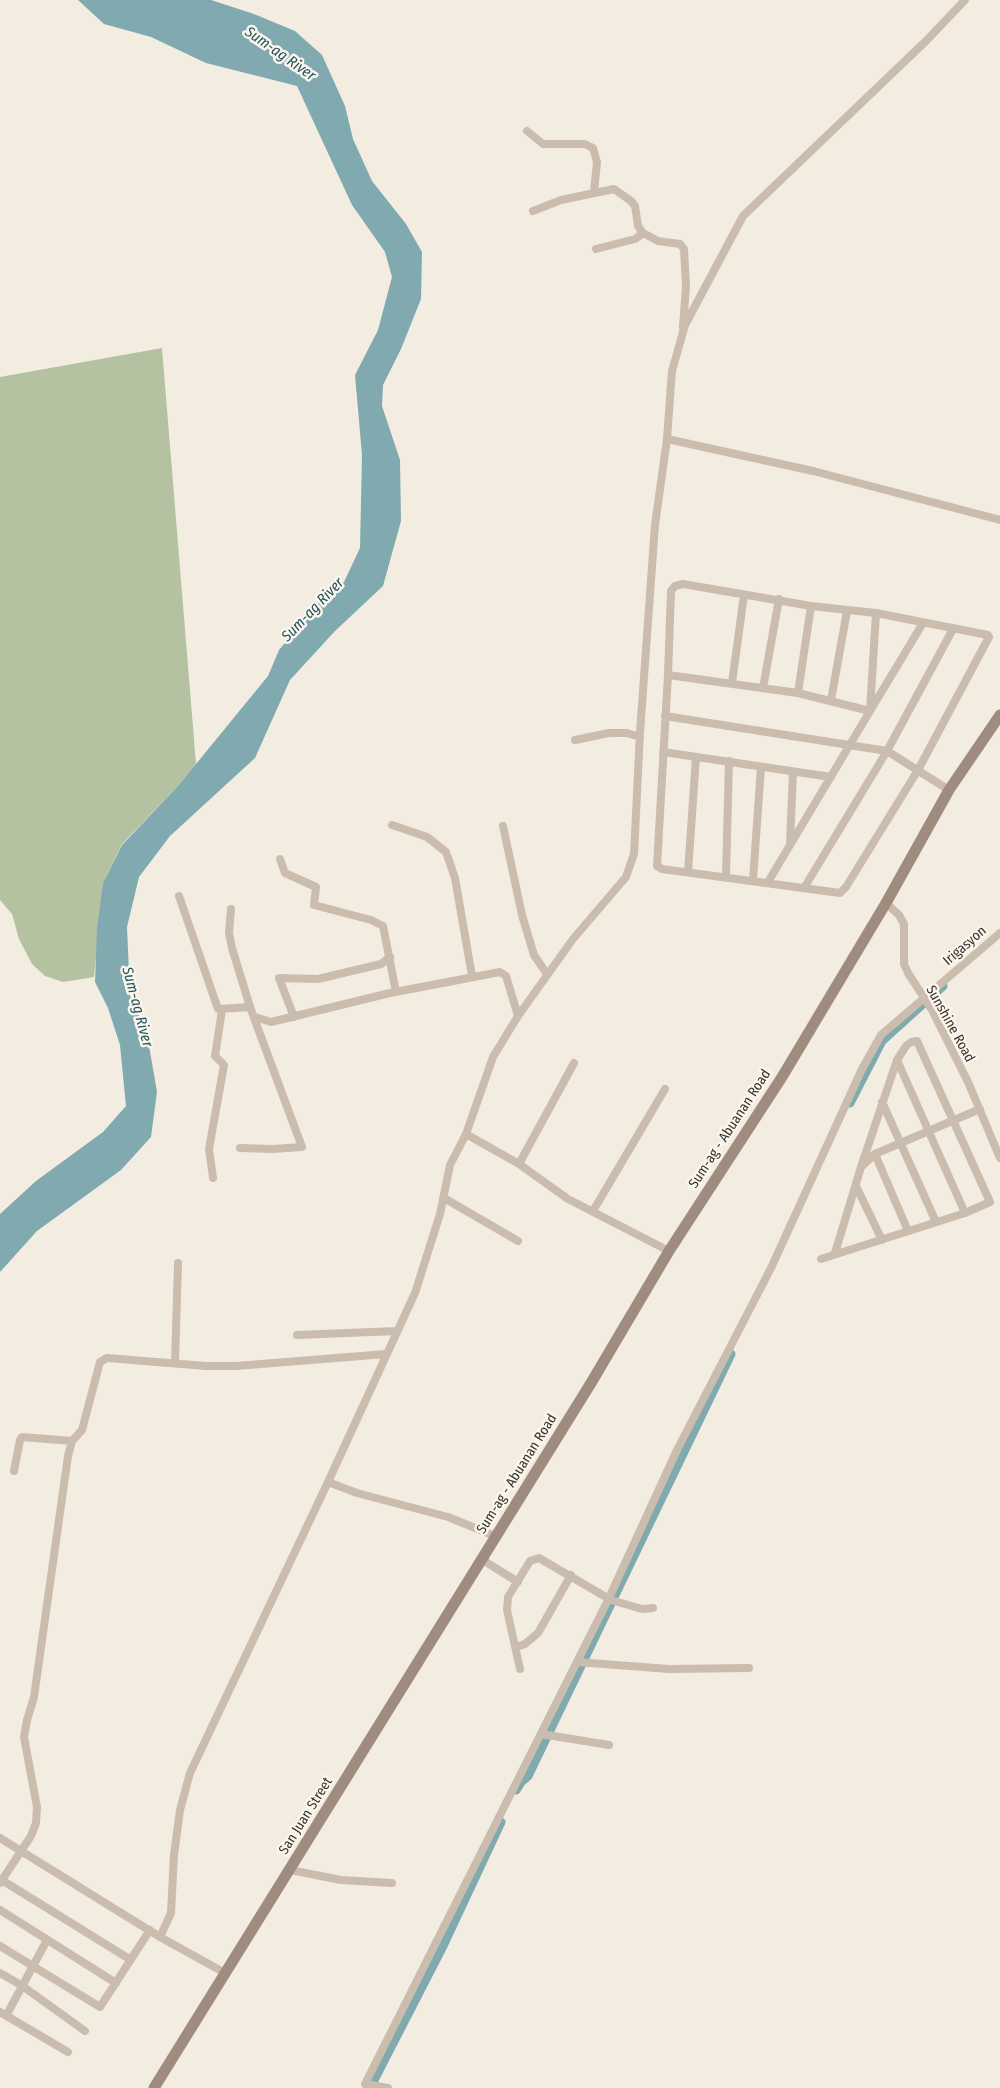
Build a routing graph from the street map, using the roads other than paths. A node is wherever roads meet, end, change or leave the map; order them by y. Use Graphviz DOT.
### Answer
graph roads {
  1 [pos="965,0"];
  2 [pos="528,131"];
  3 [pos="594,192"];
  4 [pos="533,211"];
  5 [pos="643,233"];
  6 [pos="596,249"];
  7 [pos="682,333"];
  8 [pos="666,439"];
  9 [pos="1000,520"];
  10 [pos="744,595"];
  11 [pos="778,599"];
  12 [pos="812,606"];
  13 [pos="846,611"];
  14 [pos="876,613"];
  15 [pos="923,623"];
  16 [pos="953,629"];
  17 [pos="668,675"];
  18 [pos="732,683"];
  19 [pos="763,688"];
  20 [pos="798,693"];
  21 [pos="831,700"];
  22 [pos="870,711"];
  23 [pos="1000,714"];
  24 [pos="665,716"];
  25 [pos="640,737"];
  26 [pos="575,740"];
  27 [pos="851,744"];
  28 [pos="887,751"];
  29 [pos="663,752"];
  30 [pos="696,757"];
  31 [pos="729,761"];
  32 [pos="761,766"];
  33 [pos="918,770"];
  34 [pos="793,772"];
  35 [pos="831,777"];
  36 [pos="949,790"];
  37 [pos="392,826"];
  38 [pos="503,826"];
  39 [pos="790,846"];
  40 [pos="280,859"];
  41 [pos="688,872"];
  42 [pos="726,876"];
  43 [pos="753,880"];
  44 [pos="768,882"];
  45 [pos="804,888"];
  46 [pos="179,896"];
  47 [pos="886,903"];
  48 [pos="232,908"];
  49 [pos="1000,933"];
  50 [pos="390,957"];
  51 [pos="547,974"];
  52 [pos="472,976"];
  53 [pos="396,992"];
  54 [pos="925,999"];
  55 [pos="250,1007"];
  56 [pos="222,1010"];
  57 [pos="518,1016"];
  58 [pos="294,1017"];
  59 [pos="255,1018"];
  60 [pos="897,1060"];
  61 [pos="574,1063"];
  62 [pos="665,1089"];
  63 [pos="882,1102"];
  64 [pos="980,1109"];
  65 [pos="954,1120"];
  66 [pos="928,1132"];
  67 [pos="466,1134"];
  68 [pos="901,1142"];
  69 [pos="240,1148"];
  70 [pos="875,1154"];
  71 [pos="1000,1158"];
  72 [pos="519,1164"];
  73 [pos="861,1167"];
  74 [pos="213,1178"];
  75 [pos="856,1186"];
  76 [pos="444,1198"];
  77 [pos="593,1211"];
  78 [pos="965,1212"];
  79 [pos="936,1222"];
  80 [pos="908,1231"];
  81 [pos="882,1240"];
  82 [pos="518,1241"];
  83 [pos="669,1251"];
  84 [pos="835,1252"];
  85 [pos="821,1259"];
  86 [pos="178,1262"];
  87 [pos="397,1331"];
  88 [pos="297,1336"];
  89 [pos="386,1354"];
  90 [pos="175,1363"];
  91 [pos="72,1441"];
  92 [pos="14,1472"];
  93 [pos="328,1482"];
  94 [pos="495,1536"];
  95 [pos="481,1559"];
  96 [pos="570,1575"];
  97 [pos="518,1582"];
  98 [pos="612,1600"];
  99 [pos="652,1608"];
  100 [pos="516,1647"];
  101 [pos="581,1662"];
  102 [pos="749,1668"];
  103 [pos="520,1669"];
  104 [pos="543,1734"];
  105 [pos="609,1745"];
  106 [pos="0,1838"];
  107 [pos="20,1851"];
  108 [pos="290,1870"];
  109 [pos="1,1881"];
  110 [pos="392,1883"];
  111 [pos="0,1910"];
  112 [pos="150,1930"];
  113 [pos="160,1937"];
  114 [pos="48,1940"];
  115 [pos="0,1946"];
  116 [pos="131,1960"];
  117 [pos="34,1967"];
  118 [pos="0,1973"];
  119 [pos="225,1973"];
  120 [pos="116,1983"];
  121 [pos="21,1985"];
  122 [pos="3,2014"];
  123 [pos="85,2031"];
  124 [pos="68,2052"];
  125 [pos="154,2088"];
  126 [pos="388,2088"];
  1 -- 7 [label="street"];
  2 -- 3 [label="street"];
  3 -- 4 [label="street"];
  3 -- 5 [label="street"];
  5 -- 6 [label="street"];
  5 -- 7 [label="street"];
  7 -- 8 [label="street"];
  8 -- 9 [label="street"];
  8 -- 25 [label="street"];
  10 -- 11 [label="street"];
  10 -- 17 [label="street"];
  10 -- 18 [label="street"];
  11 -- 12 [label="street"];
  11 -- 19 [label="street"];
  12 -- 13 [label="street"];
  12 -- 20 [label="street"];
  13 -- 14 [label="street"];
  13 -- 21 [label="street"];
  14 -- 15 [label="street"];
  14 -- 22 [label="street"];
  15 -- 16 [label="street"];
  15 -- 22 [label="street"];
  16 -- 28 [label="street"];
  16 -- 33 [label="street"];
  17 -- 18 [label="street"];
  17 -- 24 [label="street"];
  18 -- 19 [label="street"];
  19 -- 20 [label="street"];
  20 -- 21 [label="street"];
  21 -- 22 [label="street"];
  22 -- 27 [label="street"];
  23 -- 36 [label="main road, Sum-ag - Abuanan Road"];
  24 -- 27 [label="street"];
  24 -- 29 [label="street"];
  25 -- 26 [label="street"];
  25 -- 51 [label="street"];
  27 -- 28 [label="street"];
  27 -- 35 [label="street"];
  28 -- 33 [label="street"];
  28 -- 45 [label="street"];
  29 -- 30 [label="street"];
  29 -- 41 [label="street"];
  30 -- 31 [label="street"];
  30 -- 41 [label="street"];
  31 -- 32 [label="street"];
  31 -- 42 [label="street"];
  32 -- 34 [label="street"];
  32 -- 43 [label="street"];
  33 -- 36 [label="street"];
  33 -- 45 [label="street"];
  34 -- 35 [label="street"];
  34 -- 39 [label="street"];
  35 -- 39 [label="street"];
  36 -- 47 [label="main road, Sum-ag - Abuanan Road"];
  37 -- 52 [label="street"];
  38 -- 51 [label="street"];
  39 -- 44 [label="street"];
  40 -- 50 [label="street"];
  41 -- 42 [label="street"];
  42 -- 43 [label="street"];
  43 -- 44 [label="street"];
  44 -- 45 [label="street"];
  46 -- 56 [label="street"];
  47 -- 54 [label="street, Sunshine Road"];
  47 -- 83 [label="main road, Sum-ag - Abuanan Road"];
  48 -- 55 [label="street"];
  49 -- 54 [label="street, Irigasyon"];
  50 -- 53 [label="street"];
  50 -- 58 [label="street"];
  51 -- 57 [label="street"];
  52 -- 53 [label="street"];
  52 -- 57 [label="street"];
  53 -- 58 [label="street"];
  54 -- 64 [label="street, Sunshine Road"];
  54 -- 98 [label="street, Irigasyon"];
  55 -- 56 [label="street"];
  55 -- 59 [label="street"];
  56 -- 74 [label="street"];
  57 -- 67 [label="street"];
  58 -- 59 [label="street"];
  59 -- 69 [label="street"];
  60 -- 63 [label="street"];
  60 -- 65 [label="street"];
  60 -- 66 [label="street"];
  61 -- 72 [label="street"];
  62 -- 77 [label="street"];
  63 -- 68 [label="street"];
  63 -- 73 [label="street"];
  64 -- 65 [label="street"];
  64 -- 71 [label="street, Sunshine Road"];
  65 -- 66 [label="street"];
  65 -- 78 [label="street"];
  66 -- 68 [label="street"];
  66 -- 78 [label="street"];
  67 -- 72 [label="street"];
  67 -- 76 [label="street"];
  68 -- 70 [label="street"];
  68 -- 79 [label="street"];
  70 -- 73 [label="street"];
  70 -- 80 [label="street"];
  72 -- 77 [label="street"];
  73 -- 75 [label="street"];
  75 -- 81 [label="street"];
  75 -- 84 [label="street"];
  76 -- 82 [label="street"];
  76 -- 87 [label="street"];
  77 -- 83 [label="street"];
  78 -- 79 [label="street"];
  79 -- 80 [label="street"];
  80 -- 81 [label="street"];
  81 -- 84 [label="street"];
  83 -- 94 [label="main road, Sum-ag - Abuanan Road"];
  84 -- 85 [label="street"];
  86 -- 90 [label="street"];
  87 -- 88 [label="street"];
  87 -- 89 [label="street"];
  89 -- 90 [label="street"];
  89 -- 93 [label="street"];
  90 -- 91 [label="street"];
  91 -- 92 [label="street"];
  91 -- 107 [label="street"];
  93 -- 94 [label="street"];
  93 -- 113 [label="street"];
  94 -- 95 [label="main road, Sum-ag - Abuanan Road"];
  95 -- 97 [label="street"];
  95 -- 108 [label="main road, San Juan Street"];
  96 -- 97 [label="street"];
  96 -- 98 [label="street"];
  96 -- 100 [label="street"];
  97 -- 100 [label="street"];
  98 -- 99 [label="street"];
  98 -- 101 [label="street, Irigasyon"];
  100 -- 103 [label="street"];
  101 -- 102 [label="street"];
  101 -- 104 [label="street, Irigasyon"];
  104 -- 105 [label="street"];
  104 -- 126 [label="street, Irigasyon"];
  106 -- 107 [label="street"];
  107 -- 109 [label="street"];
  107 -- 112 [label="street"];
  108 -- 110 [label="street"];
  108 -- 119 [label="main road, San Juan Street"];
  109 -- 116 [label="street"];
  111 -- 114 [label="street"];
  112 -- 113 [label="street"];
  112 -- 116 [label="street"];
  113 -- 119 [label="street"];
  114 -- 117 [label="street"];
  114 -- 120 [label="street"];
  115 -- 117 [label="street"];
  116 -- 120 [label="street"];
  117 -- 120 [label="street"];
  117 -- 121 [label="street"];
  118 -- 121 [label="street"];
  119 -- 125 [label="main road, San Juan Street"];
  121 -- 122 [label="street"];
  121 -- 123 [label="street"];
  122 -- 124 [label="street"];
}
